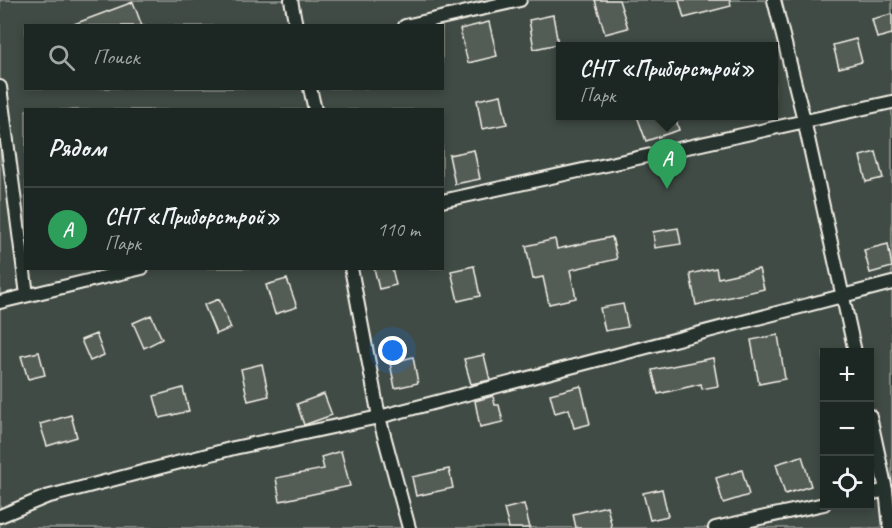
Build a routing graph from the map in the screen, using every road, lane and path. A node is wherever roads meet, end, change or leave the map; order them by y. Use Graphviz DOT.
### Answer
graph roads {
  1 [pos="291,0"];
  2 [pos="520,0"];
  3 [pos="774,0"];
  4 [pos="296,24"];
  5 [pos="414,24"];
  6 [pos="0,87"];
  7 [pos="310,90"];
  8 [pos="892,102"];
  9 [pos="315,108"];
  10 [pos="804,120"];
  11 [pos="444,201"];
  12 [pos="133,270"];
  13 [pos="351,270"];
  14 [pos="892,283"];
  15 [pos="27,295"];
  16 [pos="842,295"];
  17 [pos="0,303"];
  18 [pos="854,348"];
  19 [pos="379,417"];
  20 [pos="874,434"];
  21 [pos="886,490"];
  22 [pos="874,493"];
  23 [pos="820,505"];
  24 [pos="0,516"];
  25 [pos="409,528"];
  26 [pos="715,528"];
  27 [pos="890,528"];
  1 -- 4 [label="lane"];
  2 -- 5 [label="lane"];
  3 -- 10 [label="lane"];
  6 -- 15 [label="lane"];
  7 -- 9 [label="lane"];
  8 -- 10 [label="lane"];
  10 -- 11 [label="lane"];
  10 -- 16 [label="lane"];
  12 -- 15 [label="lane"];
  13 -- 19 [label="lane"];
  14 -- 16 [label="lane"];
  15 -- 17 [label="lane"];
  16 -- 18 [label="lane"];
  16 -- 19 [label="lane"];
  19 -- 24 [label="lane"];
  19 -- 25 [label="lane"];
  20 -- 21 [label="lane"];
  21 -- 22 [label="lane"];
  21 -- 27 [label="lane"];
  23 -- 26 [label="lane"];
}
